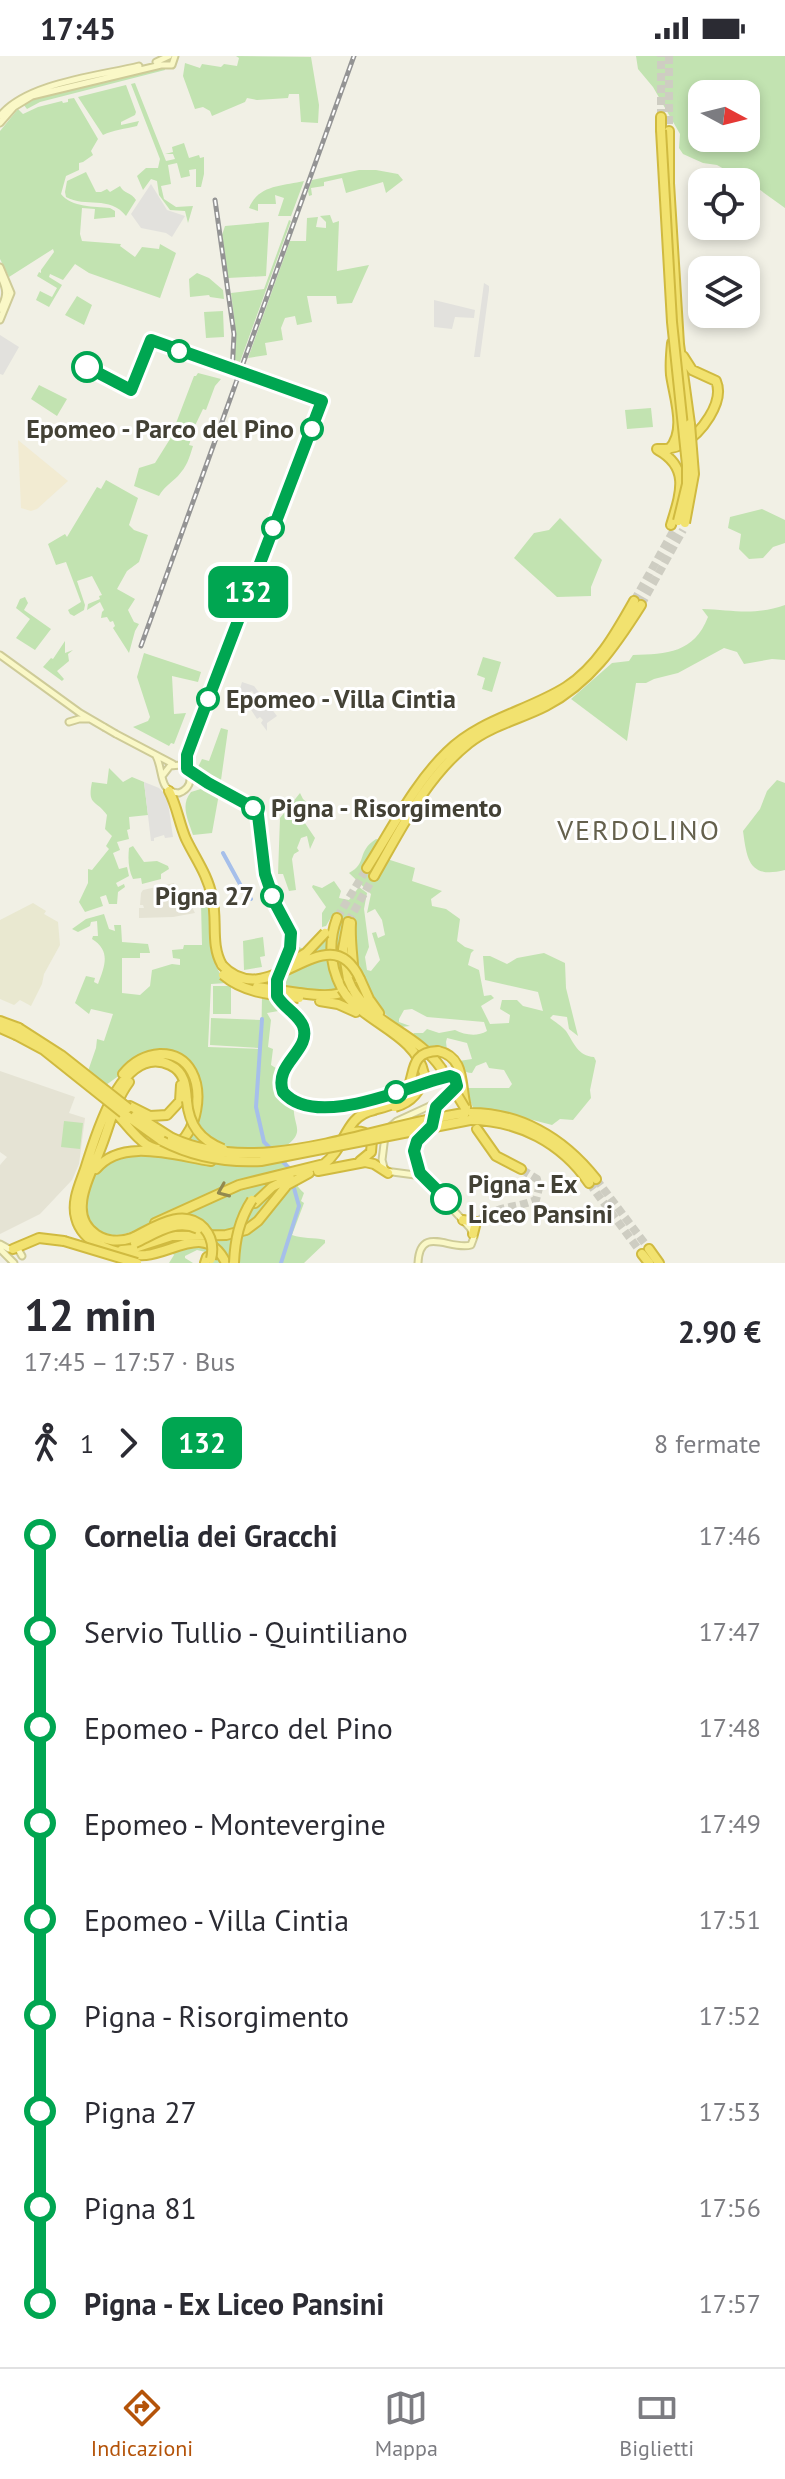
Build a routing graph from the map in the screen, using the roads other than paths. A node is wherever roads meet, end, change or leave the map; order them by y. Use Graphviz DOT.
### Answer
graph roads {
  1 [pos="171,59"];
  2 [pos="64,86"];
  3 [pos="0,116"];
  4 [pos="661,117"];
  5 [pos="0,123"];
  6 [pos="665,130"];
  7 [pos="0,267"];
  8 [pos="0,275"];
  9 [pos="0,309"];
  10 [pos="0,318"];
  11 [pos="675,324"];
  12 [pos="709,376"];
  13 [pos="688,405"];
  14 [pos="657,449"];
  15 [pos="669,453"];
  16 [pos="677,525"];
  17 [pos="638,603"];
  18 [pos="0,655"];
  19 [pos="89,719"];
  20 [pos="69,722"];
  21 [pos="156,756"];
  22 [pos="174,765"];
  23 [pos="189,772"];
  24 [pos="163,775"];
  25 [pos="211,785"];
  26 [pos="188,787"];
  27 [pos="169,791"];
  28 [pos="181,807"];
  29 [pos="183,830"];
  30 [pos="392,836"];
  31 [pos="367,868"];
  32 [pos="374,876"];
  33 [pos="223,970"];
  34 [pos="347,988"];
  35 [pos="300,996"];
  36 [pos="0,1021"];
  37 [pos="384,1024"];
  38 [pos="0,1028"];
  39 [pos="18,1032"];
  40 [pos="401,1036"];
  41 [pos="95,1086"];
  42 [pos="116,1089"];
  43 [pos="443,1098"];
  44 [pos="124,1110"];
  45 [pos="374,1110"];
  46 [pos="466,1112"];
  47 [pos="410,1115"];
  48 [pos="432,1126"];
  49 [pos="477,1129"];
  50 [pos="535,1135"];
  51 [pos="341,1142"];
  52 [pos="542,1144"];
  53 [pos="259,1153"];
  54 [pos="416,1159"];
  55 [pos="252,1161"];
  56 [pos="358,1163"];
  57 [pos="521,1169"];
  58 [pos="298,1171"];
  59 [pos="309,1173"];
  60 [pos="388,1173"];
  61 [pos="405,1173"];
  62 [pos="427,1180"];
  63 [pos="87,1184"];
  64 [pos="463,1220"];
  65 [pos="203,1234"];
  66 [pos="473,1234"];
  67 [pos="134,1241"];
  68 [pos="0,1246"];
  69 [pos="102,1246"];
  70 [pos="13,1249"];
  71 [pos="20,1256"];
  72 [pos="208,1260"];
  73 [pos="123,1263"];
  74 [pos="137,1263"];
  75 [pos="226,1263"];
  76 [pos="236,1263"];
  77 [pos="418,1263"];
  78 [pos="649,1263"];
  79 [pos="659,1263"];
  1 -- 2 [label="main road"];
  2 -- 3 [label="main road"];
  2 -- 5 [label="main road"];
  4 -- 6 [label="highway"];
  6 -- 11 [label="highway, bridge"];
  6 -- 11 [label="highway, bridge"];
  7 -- 10 [label="main road"];
  8 -- 9 [label="main road"];
  11 -- 12 [label="highway"];
  11 -- 13 [label="highway, bridge"];
  11 -- 15 [label="highway, bridge"];
  11 -- 16 [label="highway, bridge"];
  12 -- 13 [label="highway"];
  12 -- 15 [label="highway"];
  13 -- 16 [label="highway, bridge"];
  14 -- 15 [label="highway"];
  15 -- 16 [label="highway"];
  17 -- 30 [label="highway"];
  18 -- 19 [label="main road"];
  19 -- 20 [label="main road"];
  19 -- 21 [label="main road, bridge"];
  21 -- 22 [label="main road"];
  21 -- 24 [label="main road"];
  22 -- 23 [label="main road"];
  22 -- 24 [label="main road"];
  23 -- 25 [label="main road"];
  23 -- 26 [label="main road"];
  24 -- 27 [label="main road"];
  25 -- 26 [label="main road"];
  25 -- 43 [label="main road"];
  26 -- 27 [label="main road"];
  27 -- 29 [label="highway"];
  28 -- 29 [label="highway"];
  29 -- 33 [label="highway"];
  30 -- 31 [label="highway"];
  30 -- 32 [label="highway"];
  33 -- 34 [label="highway, bridge"];
  33 -- 35 [label="highway, bridge"];
  33 -- 37 [label="highway, bridge"];
  34 -- 35 [label="highway"];
  34 -- 37 [label="highway"];
  35 -- 37 [label="highway"];
  36 -- 39 [label="highway"];
  37 -- 40 [label="highway"];
  38 -- 39 [label="highway"];
  39 -- 41 [label="highway, bridge"];
  40 -- 45 [label="highway, bridge"];
  40 -- 46 [label="highway, bridge"];
  41 -- 44 [label="highway, bridge"];
  41 -- 44 [label="highway, bridge"];
  42 -- 44 [label="highway"];
  42 -- 53 [label="highway, bridge"];
  42 -- 69 [label="highway"];
  43 -- 47 [label="main road"];
  43 -- 48 [label="main road"];
  44 -- 53 [label="highway, bridge"];
  44 -- 55 [label="highway, bridge"];
  44 -- 63 [label="highway"];
  45 -- 46 [label="highway, bridge"];
  45 -- 51 [label="highway"];
  46 -- 50 [label="highway"];
  46 -- 50 [label="highway"];
  46 -- 53 [label="highway, bridge"];
  46 -- 55 [label="highway, bridge"];
  47 -- 48 [label="main road"];
  47 -- 60 [label="main road"];
  48 -- 54 [label="main road"];
  49 -- 57 [label="highway"];
  50 -- 52 [label="highway"];
  51 -- 56 [label="highway, bridge"];
  51 -- 58 [label="highway"];
  54 -- 61 [label="main road"];
  54 -- 62 [label="main road"];
  55 -- 63 [label="highway, bridge"];
  56 -- 59 [label="highway"];
  56 -- 60 [label="highway"];
  58 -- 67 [label="highway, one-way, bridge"];
  58 -- 76 [label="highway, bridge"];
  59 -- 65 [label="highway, bridge"];
  59 -- 76 [label="highway, bridge"];
  60 -- 61 [label="main road"];
  61 -- 62 [label="main road"];
  62 -- 64 [label="main road"];
  63 -- 67 [label="highway"];
  64 -- 66 [label="main road"];
  64 -- 66 [label="highway"];
  65 -- 67 [label="highway, bridge"];
  65 -- 72 [label="highway, bridge"];
  66 -- 77 [label="main road"];
  67 -- 69 [label="highway"];
  67 -- 72 [label="highway, bridge"];
  68 -- 70 [label="main road"];
  68 -- 71 [label="main road"];
  69 -- 75 [label="highway"];
  70 -- 71 [label="highway"];
  71 -- 73 [label="highway, bridge"];
  71 -- 74 [label="highway, bridge"];
  78 -- 79 [label="highway"];
}
